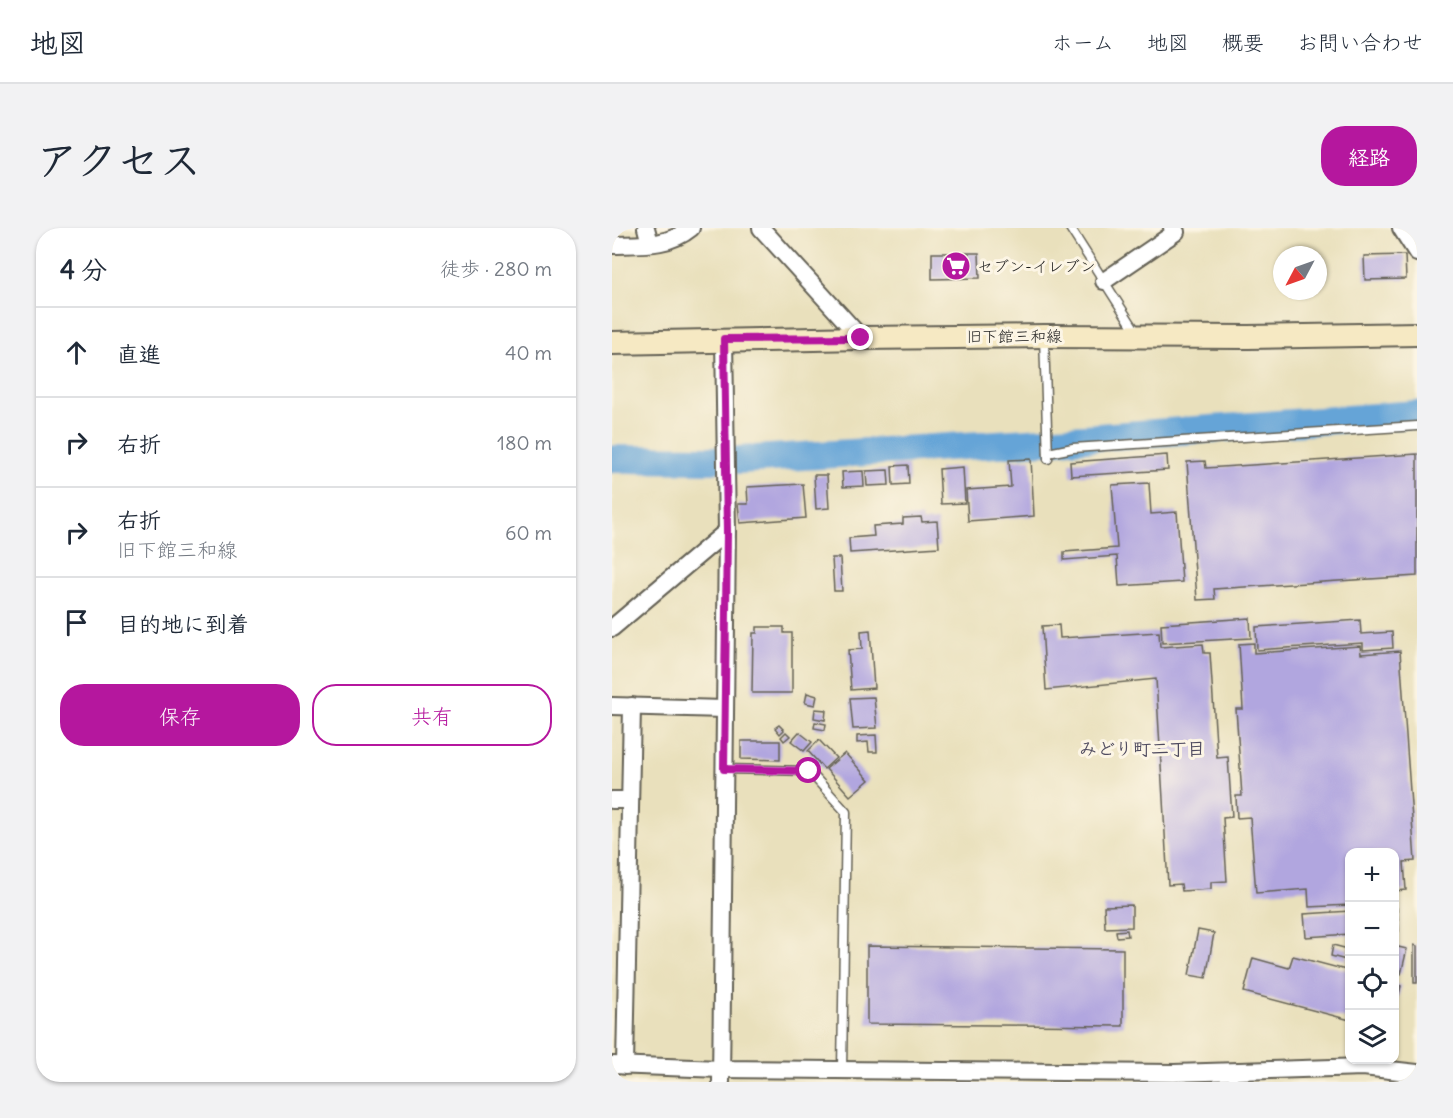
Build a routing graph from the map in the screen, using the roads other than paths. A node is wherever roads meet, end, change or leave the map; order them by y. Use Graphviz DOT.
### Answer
graph roads {
  1 [pos="691,228"];
  2 [pos="761,228"];
  3 [pos="1070,228"];
  4 [pos="1173,228"];
  5 [pos="1401,228"];
  6 [pos="648,236"];
  7 [pos="612,245"];
  8 [pos="1417,253"];
  9 [pos="1104,281"];
  10 [pos="1417,334"];
  11 [pos="1044,336"];
  12 [pos="1139,336"];
  13 [pos="861,338"];
  14 [pos="724,339"];
  15 [pos="612,343"];
  16 [pos="1417,426"];
  17 [pos="727,531"];
  18 [pos="612,628"];
  19 [pos="612,706"];
  20 [pos="632,706"];
  21 [pos="725,708"];
  22 [pos="724,769"];
  23 [pos="620,800"];
  24 [pos="620,887"];
  25 [pos="619,973"];
  26 [pos="619,1066"];
  27 [pos="842,1071"];
  28 [pos="1417,1072"];
  29 [pos="721,1076"];
  30 [pos="949,1077"];
  31 [pos="1174,1078"];
  1 -- 6 [label="street"];
  2 -- 13 [label="street"];
  3 -- 9 [label="lane"];
  4 -- 9 [label="street"];
  5 -- 8 [label="street"];
  6 -- 7 [label="street"];
  9 -- 12 [label="lane"];
  10 -- 12 [label="street, 旧下館三和線"];
  11 -- 12 [label="street, 旧下館三和線"];
  11 -- 13 [label="street, 旧下館三和線"];
  11 -- 16 [label="lane"];
  13 -- 14 [label="street, 旧下館三和線"];
  14 -- 15 [label="street, 旧下館三和線"];
  14 -- 17 [label="street"];
  17 -- 18 [label="street"];
  17 -- 21 [label="street"];
  19 -- 20 [label="street"];
  20 -- 21 [label="street"];
  20 -- 23 [label="street"];
  21 -- 22 [label="street"];
  22 -- 27 [label="lane"];
  22 -- 29 [label="street"];
  23 -- 24 [label="street"];
  24 -- 25 [label="street"];
  25 -- 26 [label="street"];
  26 -- 29 [label="street"];
  27 -- 29 [label="street"];
  27 -- 30 [label="street"];
  28 -- 31 [label="street"];
  30 -- 31 [label="street"];
}
